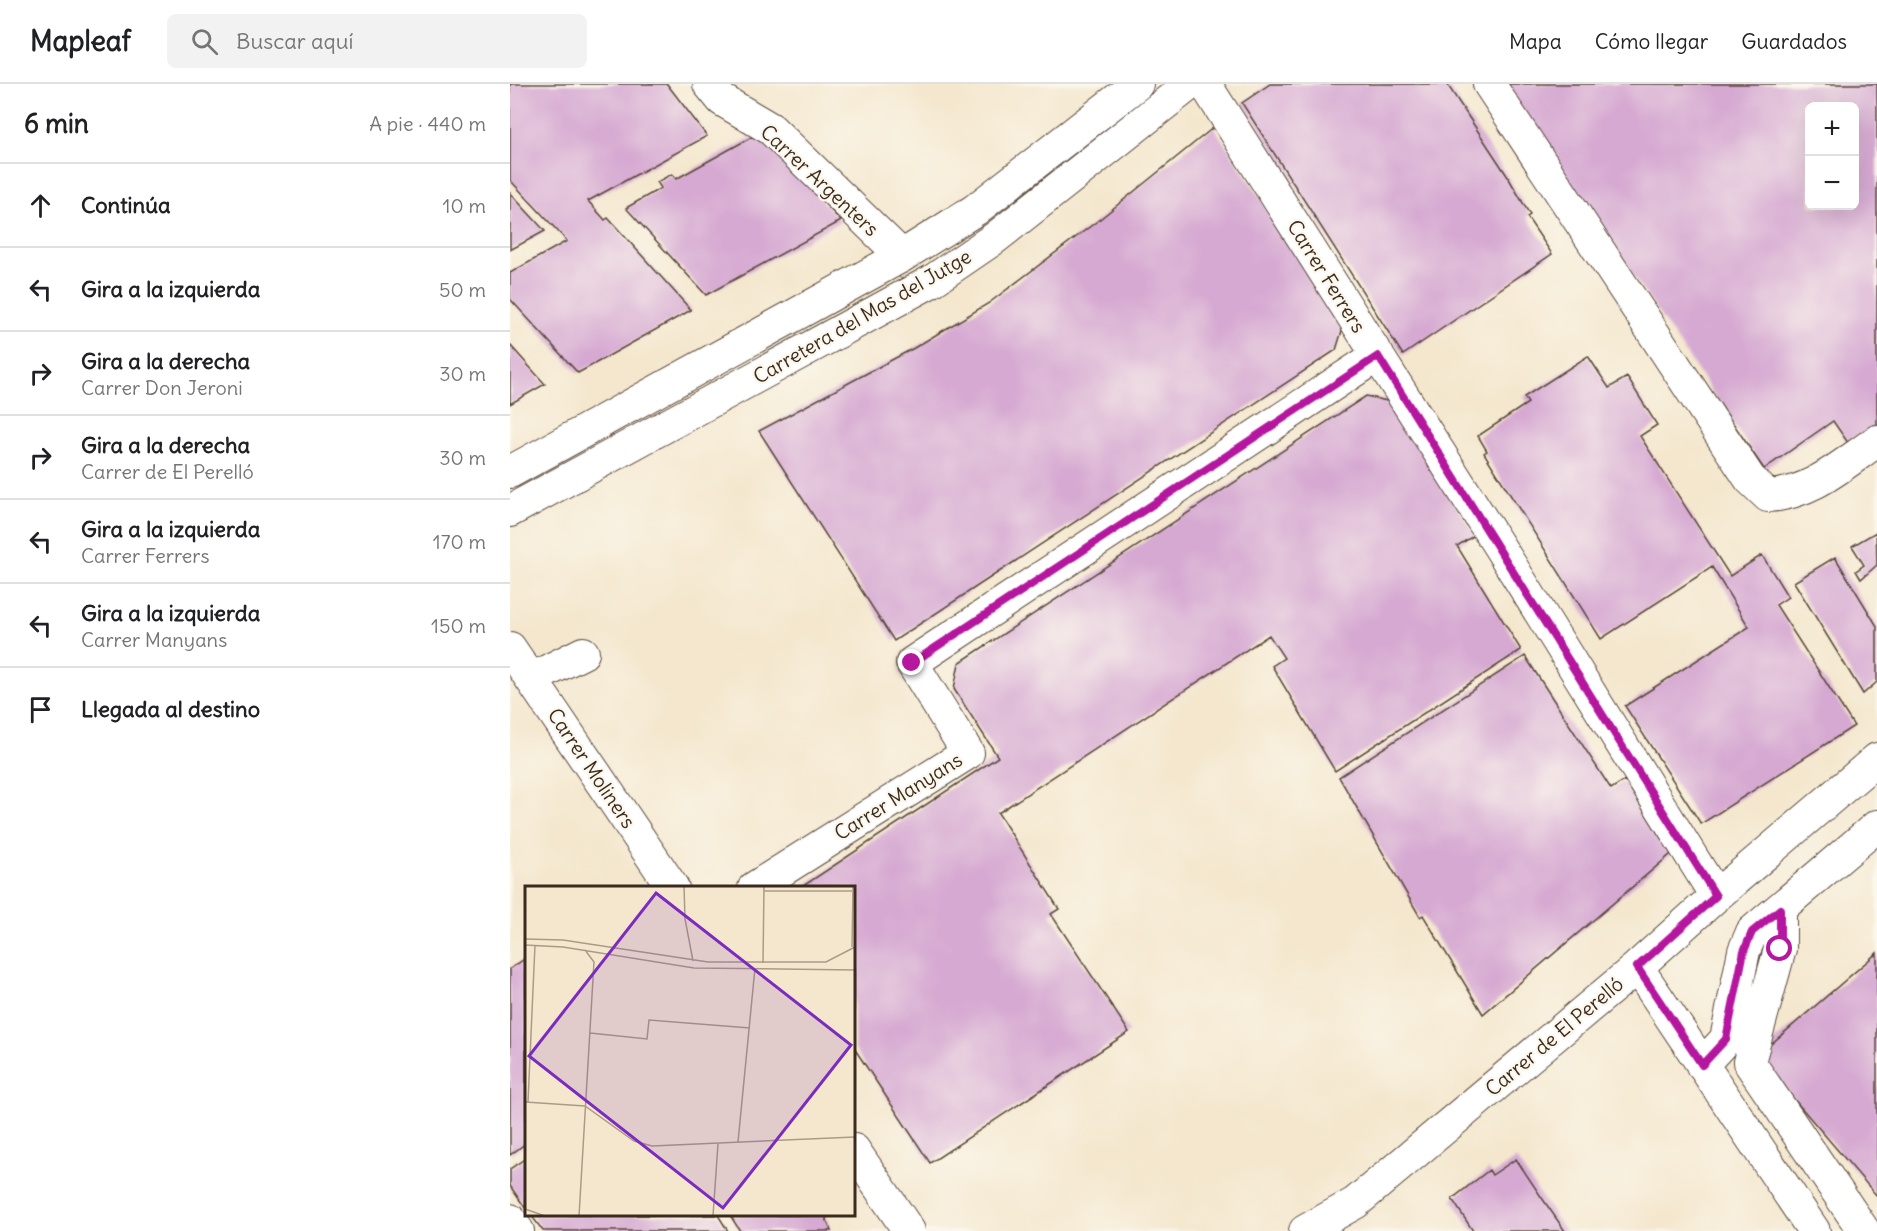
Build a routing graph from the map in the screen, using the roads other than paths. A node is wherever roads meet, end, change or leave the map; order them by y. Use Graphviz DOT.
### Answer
graph roads {
  1 [pos="709,84"];
  2 [pos="1137,84"];
  3 [pos="1190,84"];
  4 [pos="1205,84"];
  5 [pos="1489,84"];
  6 [pos="902,256"];
  7 [pos="1378,356"];
  8 [pos="1877,441"];
  9 [pos="510,472"];
  10 [pos="510,511"];
  11 [pos="510,648"];
  12 [pos="583,653"];
  13 [pos="531,679"];
  14 [pos="1877,759"];
  15 [pos="1877,826"];
  16 [pos="672,886"];
  17 [pos="757,886"];
  18 [pos="1716,896"];
  19 [pos="1780,909"];
  20 [pos="1637,967"];
  21 [pos="1702,1065"];
  22 [pos="855,1151"];
  23 [pos="510,1220"];
  24 [pos="518,1231"];
  25 [pos="909,1231"];
  26 [pos="1305,1231"];
  27 [pos="1814,1231"];
  28 [pos="1864,1231"];
  1 -- 6 [label="street, Carrer Argenters"];
  2 -- 6 [label="street, Carretera del Mas del Jutge"];
  3 -- 10 [label="street, Carretera del Mas del Jutge"];
  4 -- 7 [label="street, Carrer Ferrers"];
  5 -- 8 [label="street"];
  6 -- 9 [label="street, Carretera del Mas del Jutge"];
  7 -- 17 [label="street, Carrer Manyans"];
  7 -- 18 [label="street, Carrer Ferrers"];
  11 -- 13 [label="street, Carrer Moliners"];
  12 -- 13 [label="street"];
  13 -- 16 [label="street, Carrer Moliners"];
  14 -- 18 [label="street, Carrer de El Perelló"];
  15 -- 19 [label="street"];
  18 -- 20 [label="street, Carrer de El Perelló"];
  19 -- 21 [label="street"];
  19 -- 28 [label="street"];
  20 -- 21 [label="street"];
  20 -- 26 [label="street, Carrer de El Perelló"];
  21 -- 27 [label="street"];
  22 -- 25 [label="street"];
  23 -- 24 [label="street"];
}
